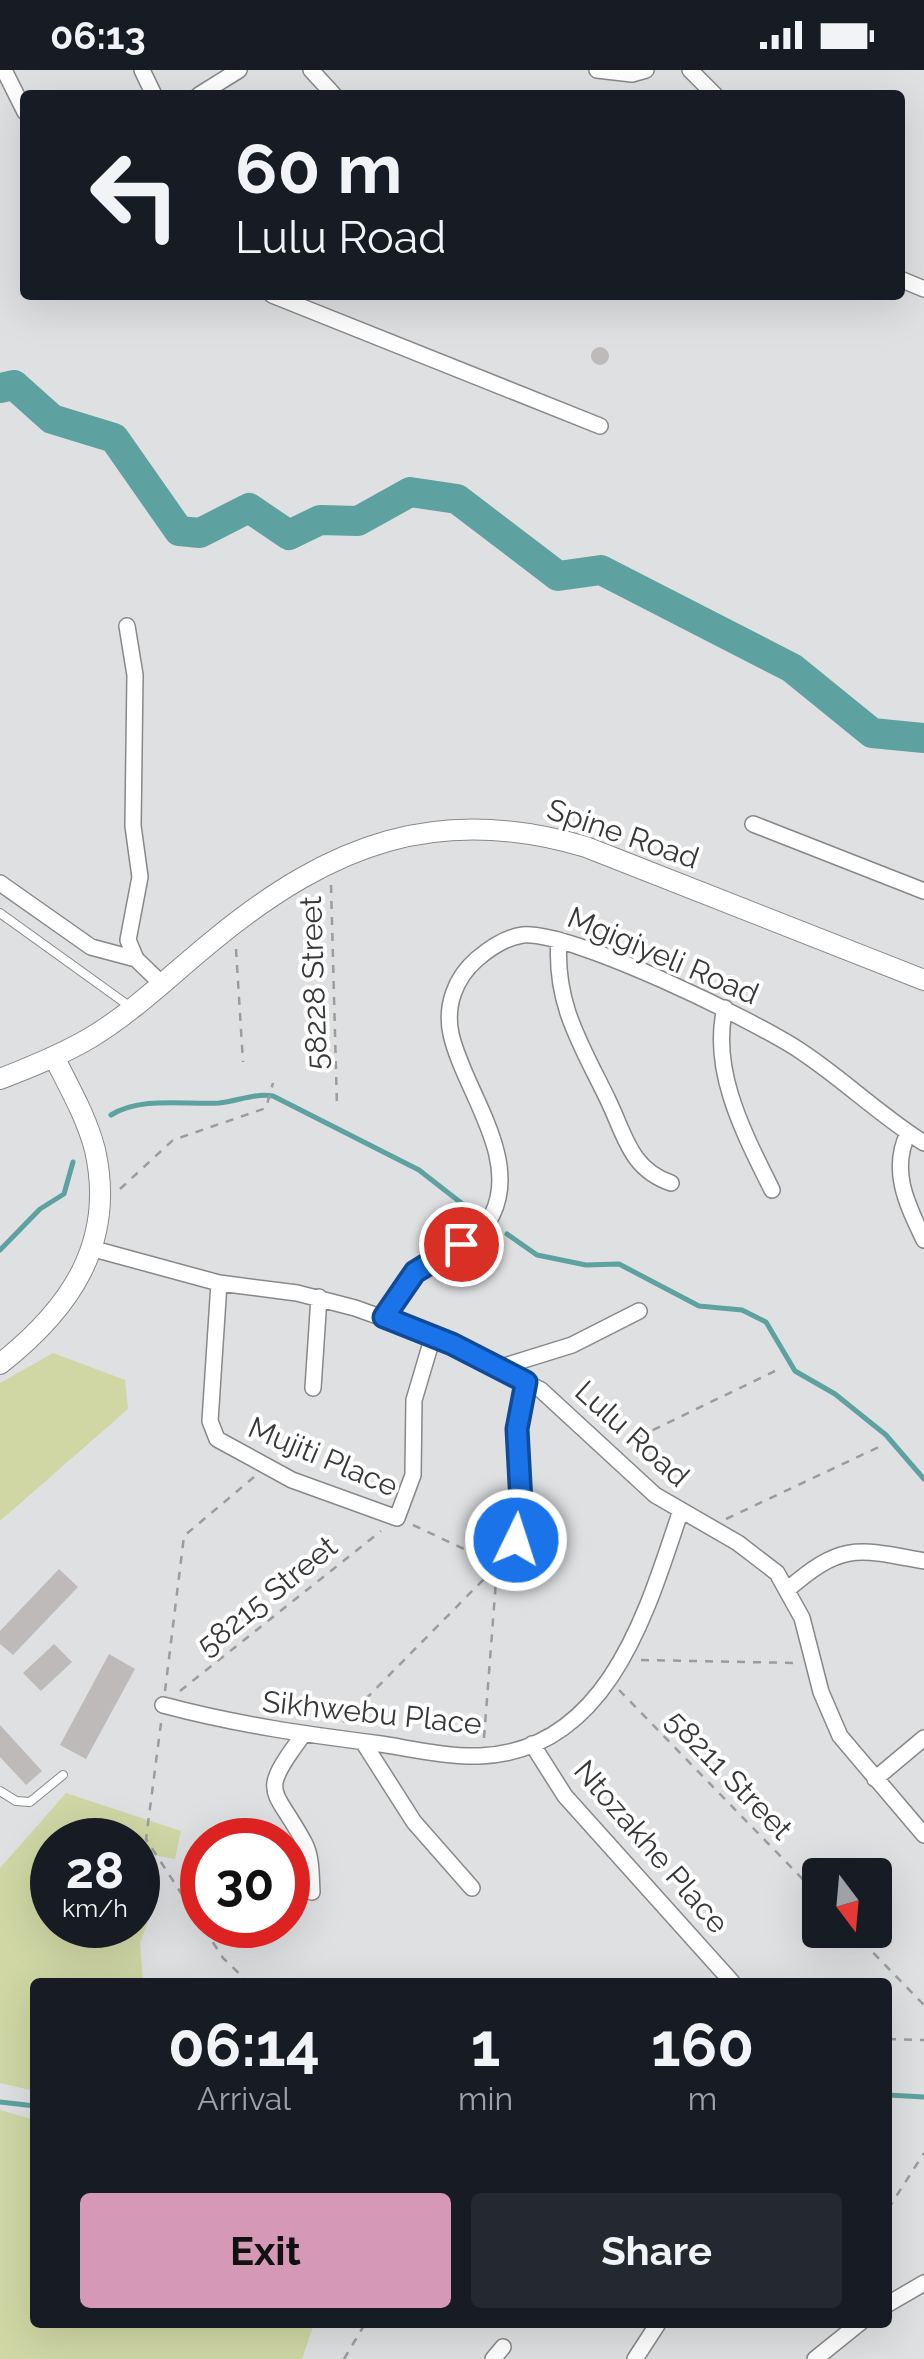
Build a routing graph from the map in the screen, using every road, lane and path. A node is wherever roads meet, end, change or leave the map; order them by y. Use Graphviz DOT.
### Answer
graph roads {
  1 [pos="4,70"];
  2 [pos="239,70"];
  3 [pos="311,70"];
  4 [pos="598,70"];
  5 [pos="646,70"];
  6 [pos="690,70"];
  7 [pos="207,90"];
  8 [pos="329,90"];
  9 [pos="710,90"];
  10 [pos="20,102"];
  11 [pos="285,300"];
  12 [pos="600,426"];
  13 [pos="127,626"];
  14 [pos="753,824"];
  15 [pos="330,859"];
  16 [pos="0,883"];
  17 [pos="924,892"];
  18 [pos="0,913"];
  19 [pos="235,922"];
  20 [pos="559,940"];
  21 [pos="136,959"];
  22 [pos="924,980"];
  23 [pos="162,984"];
  24 [pos="132,1008"];
  25 [pos="725,1008"];
  26 [pos="54,1057"];
  27 [pos="244,1062"];
  28 [pos="0,1079"];
  29 [pos="272,1083"];
  30 [pos="338,1107"];
  31 [pos="908,1133"];
  32 [pos="924,1143"];
  33 [pos="671,1183"];
  34 [pos="772,1190"];
  35 [pos="97,1211"];
  36 [pos="924,1240"];
  37 [pos="94,1249"];
  38 [pos="219,1283"];
  39 [pos="319,1298"];
  40 [pos="639,1311"];
  41 [pos="384,1317"];
  42 [pos="433,1336"];
  43 [pos="0,1364"];
  44 [pos="498,1368"];
  45 [pos="775,1371"];
  46 [pos="526,1382"];
  47 [pos="313,1388"];
  48 [pos="881,1446"];
  49 [pos="609,1452"];
  50 [pos="680,1513"];
  51 [pos="397,1518"];
  52 [pos="707,1528"];
  53 [pos="924,1561"];
  54 [pos="498,1565"];
  55 [pos="787,1590"];
  56 [pos="625,1660"];
  57 [pos="814,1664"];
  58 [pos="610,1680"];
  59 [pos="163,1705"];
  60 [pos="303,1734"];
  61 [pos="328,1738"];
  62 [pos="924,1738"];
  63 [pos="363,1742"];
  64 [pos="532,1744"];
  65 [pos="482,1756"];
  66 [pos="63,1775"];
  67 [pos="875,1780"];
  68 [pos="0,1791"];
  69 [pos="924,1835"];
  70 [pos="802,1879"];
  71 [pos="472,1888"];
  72 [pos="312,1892"];
  73 [pos="869,1948"];
  74 [pos="728,1978"];
  75 [pos="924,2005"];
  76 [pos="892,2039"];
  77 [pos="924,2040"];
  78 [pos="924,2153"];
  79 [pos="892,2203"];
  80 [pos="924,2283"];
  81 [pos="892,2302"];
  82 [pos="362,2328"];
  83 [pos="655,2328"];
  84 [pos="853,2328"];
  85 [pos="344,2359"];
  86 [pos="635,2359"];
  87 [pos="815,2359"];
  1 -- 10 [label="street"];
  2 -- 7 [label="street"];
  3 -- 8 [label="street"];
  4 -- 5 [label="street"];
  6 -- 9 [label="street"];
  11 -- 12 [label="street"];
  13 -- 21 [label="street"];
  14 -- 17 [label="street"];
  15 -- 19 [label="street, Spine Road"];
  15 -- 22 [label="street, Spine Road"];
  15 -- 30 [label="path, 58228 Street"];
  16 -- 21 [label="street"];
  18 -- 24 [label="lane"];
  19 -- 23 [label="street, Spine Road"];
  19 -- 27 [label="path"];
  20 -- 25 [label="street, Mgigiyeli Road"];
  20 -- 33 [label="street"];
  20 -- 41 [label="street, Mgigiyeli Road"];
  21 -- 23 [label="street"];
  23 -- 24 [label="street, Spine Road"];
  24 -- 26 [label="street, Spine Road"];
  25 -- 31 [label="street, Mgigiyeli Road"];
  25 -- 34 [label="street"];
  26 -- 28 [label="street, Spine Road"];
  26 -- 35 [label="street"];
  29 -- 35 [label="path"];
  31 -- 32 [label="street, Mgigiyeli Road"];
  31 -- 36 [label="street"];
  35 -- 37 [label="street"];
  37 -- 38 [label="street, Lulu Road"];
  37 -- 43 [label="street"];
  38 -- 39 [label="street, Lulu Road"];
  38 -- 51 [label="street, Mujiti Place"];
  39 -- 41 [label="street, Lulu Road"];
  39 -- 47 [label="street"];
  40 -- 44 [label="street"];
  41 -- 42 [label="street, Lulu Road"];
  42 -- 44 [label="street, Lulu Road"];
  42 -- 51 [label="street"];
  44 -- 46 [label="street, Lulu Road"];
  45 -- 49 [label="path"];
  46 -- 49 [label="street, Lulu Road"];
  46 -- 54 [label="street"];
  48 -- 52 [label="path"];
  49 -- 50 [label="street, Lulu Road"];
  50 -- 52 [label="street, Lulu Road"];
  50 -- 56 [label="street, Sikhwebu Place"];
  51 -- 54 [label="path, Mujiti Place"];
  51 -- 59 [label="path, 58215 Street"];
  52 -- 55 [label="street, Lulu Road"];
  53 -- 55 [label="street"];
  54 -- 61 [label="path"];
  54 -- 65 [label="path"];
  55 -- 57 [label="street, Lulu Road"];
  56 -- 57 [label="path"];
  56 -- 58 [label="street, Sikhwebu Place"];
  57 -- 67 [label="street, Lulu Road"];
  58 -- 64 [label="street, Sikhwebu Place"];
  58 -- 70 [label="path, 58211 Street"];
  59 -- 60 [label="street, Sikhwebu Place"];
  60 -- 61 [label="street, Sikhwebu Place"];
  60 -- 72 [label="street"];
  61 -- 63 [label="street, Sikhwebu Place"];
  62 -- 67 [label="street"];
  63 -- 65 [label="street, Sikhwebu Place"];
  63 -- 71 [label="street"];
  64 -- 65 [label="street, Sikhwebu Place"];
  64 -- 74 [label="street, Ntozakhe Place"];
  66 -- 68 [label="lane"];
  67 -- 69 [label="street, Lulu Road"];
  73 -- 75 [label="path"];
  76 -- 77 [label="path"];
  78 -- 79 [label="path"];
  80 -- 81 [label="street"];
  82 -- 85 [label="path"];
  83 -- 86 [label="street"];
  84 -- 87 [label="street"];
}
